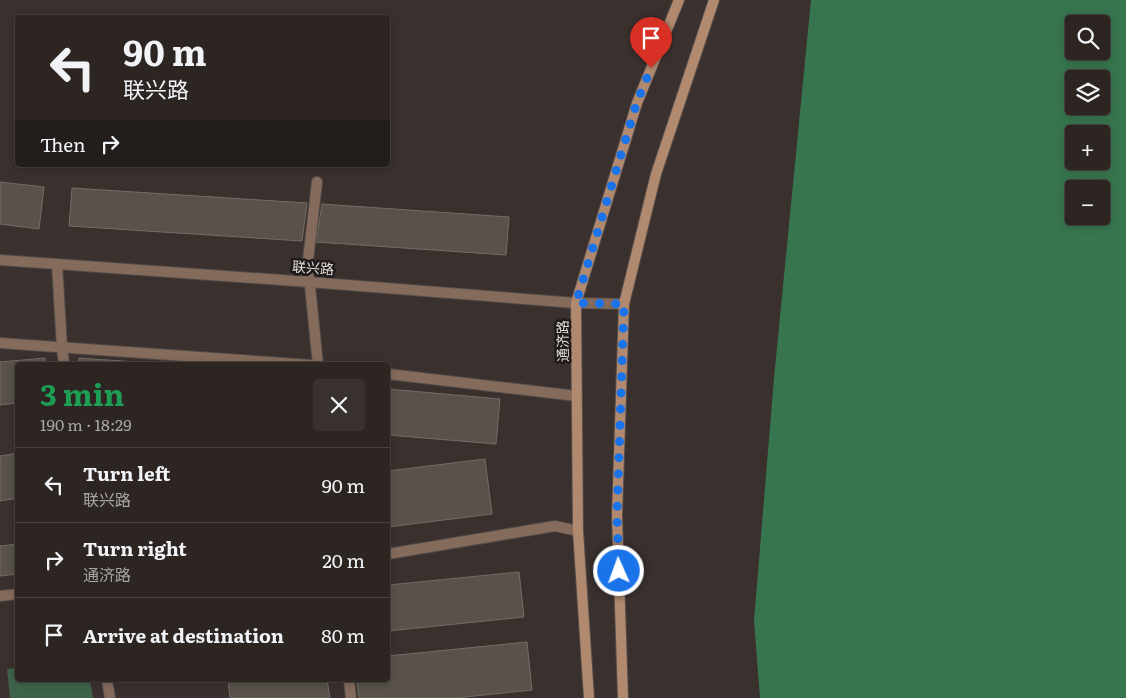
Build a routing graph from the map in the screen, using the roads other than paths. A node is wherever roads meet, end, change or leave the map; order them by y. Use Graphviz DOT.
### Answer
graph roads {
  1 [pos="679,0"];
  2 [pos="714,0"];
  3 [pos="317,182"];
  4 [pos="0,260"];
  5 [pos="57,264"];
  6 [pos="309,282"];
  7 [pos="576,303"];
  8 [pos="624,304"];
  9 [pos="0,343"];
  10 [pos="62,347"];
  11 [pos="64,362"];
  12 [pos="270,362"];
  13 [pos="318,362"];
  14 [pos="390,374"];
  15 [pos="577,396"];
  16 [pos="578,531"];
  17 [pos="390,554"];
  18 [pos="15,594"];
  19 [pos="0,596"];
  20 [pos="107,682"];
  21 [pos="349,682"];
  22 [pos="110,698"];
  23 [pos="351,698"];
  24 [pos="589,698"];
  25 [pos="623,698"];
  1 -- 7 [label="main road, 通济路"];
  2 -- 8 [label="main road"];
  3 -- 6 [label="street"];
  4 -- 5 [label="street, 联兴路"];
  5 -- 6 [label="street, 联兴路"];
  5 -- 10 [label="street"];
  6 -- 7 [label="street, 联兴路"];
  6 -- 13 [label="street"];
  7 -- 8 [label="street, 联兴路"];
  7 -- 15 [label="main road, 通济路"];
  8 -- 25 [label="main road"];
  9 -- 10 [label="street"];
  10 -- 11 [label="street"];
  10 -- 12 [label="street"];
  14 -- 15 [label="street"];
  15 -- 16 [label="main road, 通济路"];
  16 -- 17 [label="street"];
  16 -- 24 [label="main road, 通济路"];
  18 -- 19 [label="street"];
  20 -- 22 [label="street"];
  21 -- 23 [label="street"];
}
